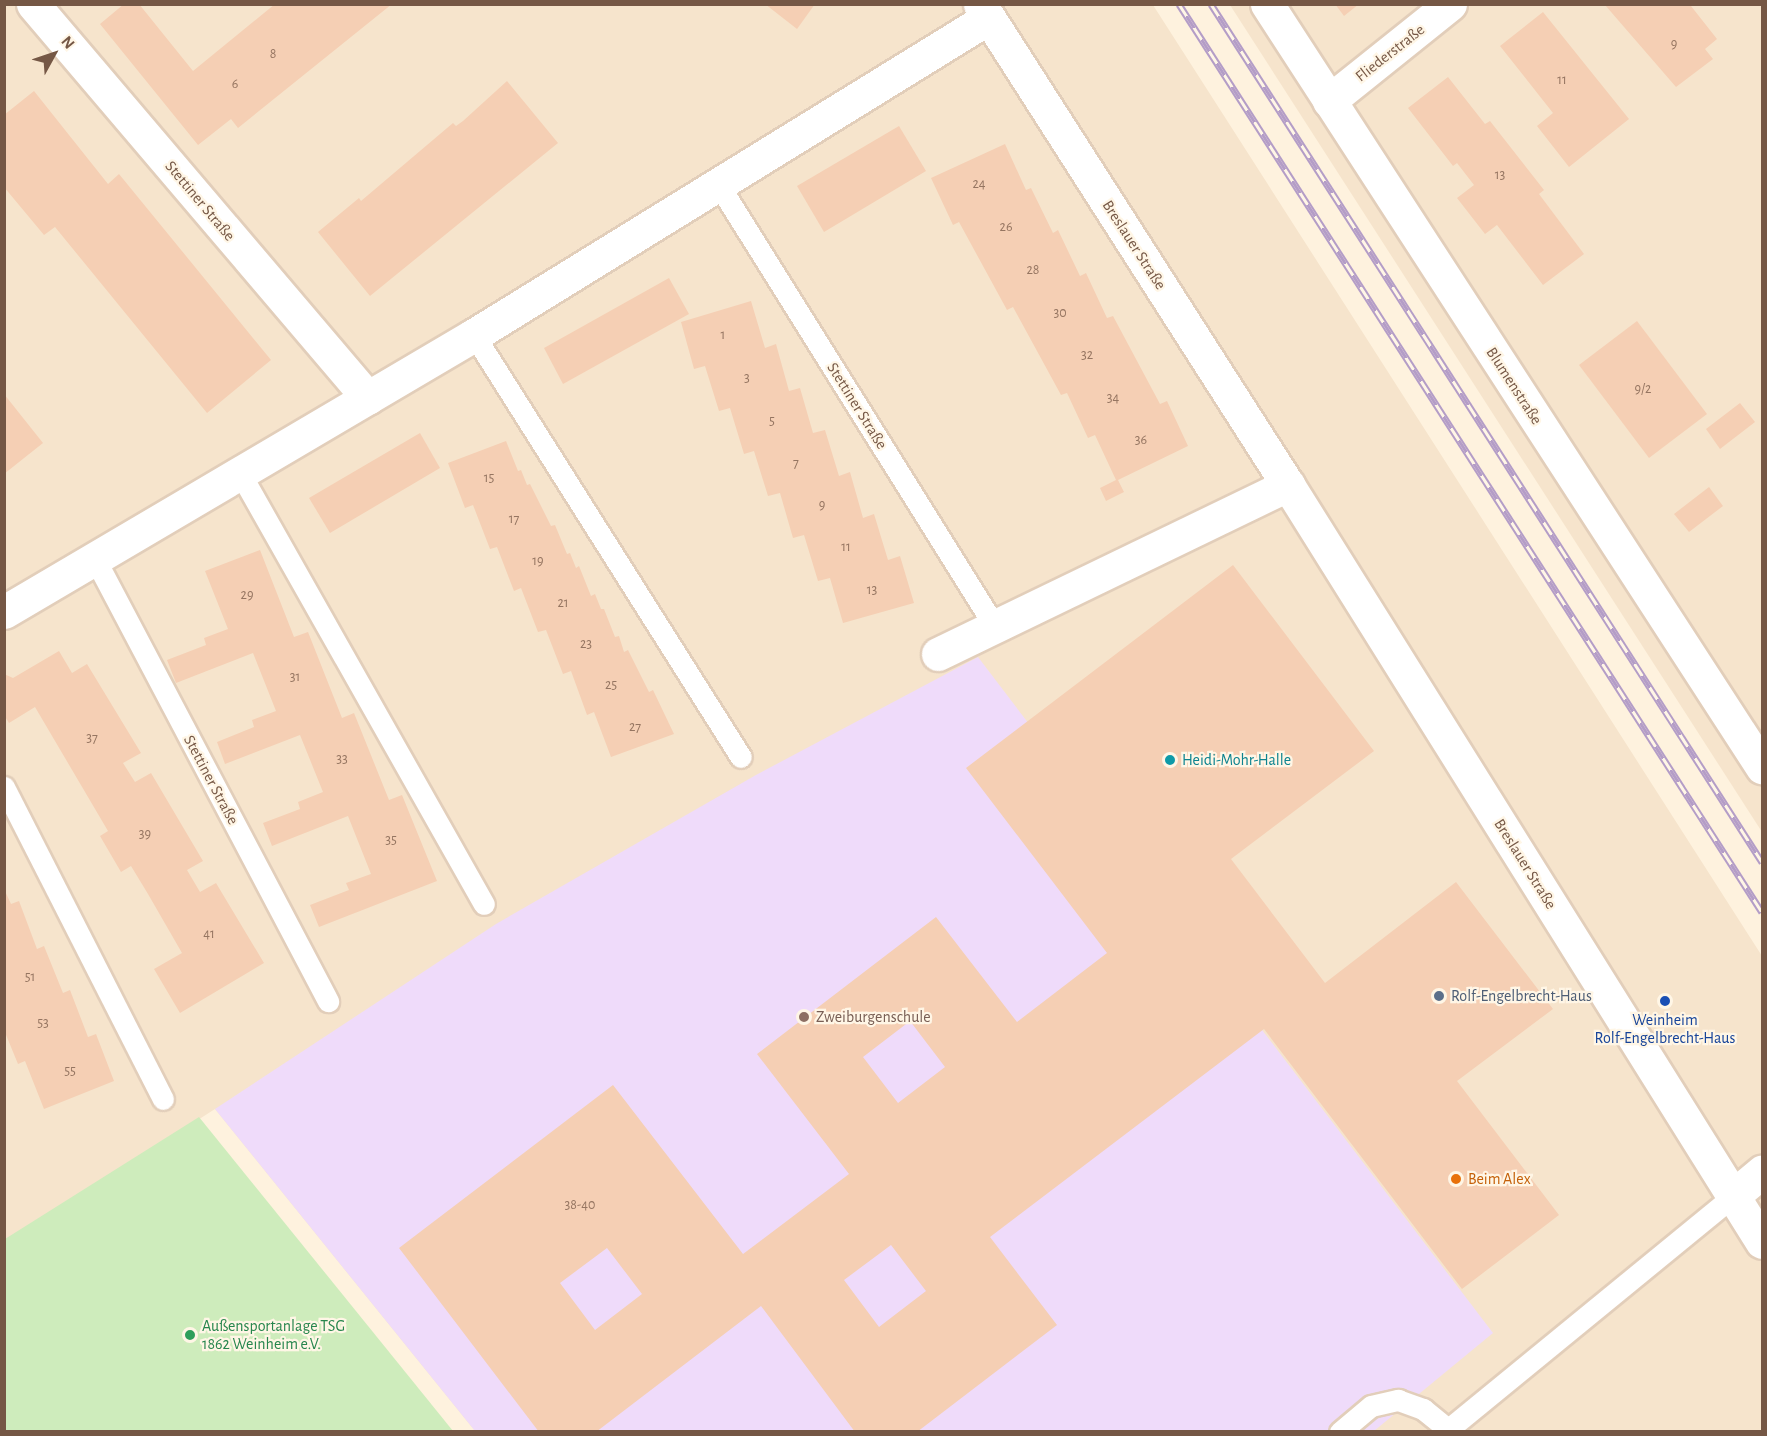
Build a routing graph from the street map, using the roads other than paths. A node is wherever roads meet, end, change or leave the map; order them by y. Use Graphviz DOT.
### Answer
graph roads {
  1 [pos="33,4"];
  2 [pos="1267,4"];
  3 [pos="1450,4"];
  4 [pos="984,11"];
  5 [pos="1329,100"];
  6 [pos="720,187"];
  7 [pos="474,335"];
  8 [pos="368,398"];
  9 [pos="240,473"];
  10 [pos="1288,485"];
  11 [pos="95,558"];
  12 [pos="4,612"];
  13 [pos="994,625"];
  14 [pos="938,654"];
  15 [pos="741,757"];
  16 [pos="1762,767"];
  17 [pos="4,787"];
  18 [pos="484,904"];
  19 [pos="328,1001"];
  20 [pos="163,1099"];
  21 [pos="1762,1172"];
  22 [pos="1733,1196"];
  23 [pos="1762,1242"];
  24 [pos="1447,1430"];
  25 [pos="1340,1431"];
  1 -- 8 [label="street, Stettiner Straße"];
  2 -- 5 [label="street, Blumenstraße"];
  3 -- 5 [label="street, Fliederstraße"];
  4 -- 6 [label="street"];
  4 -- 10 [label="street, Breslauer Straße"];
  5 -- 16 [label="street, Blumenstraße"];
  6 -- 7 [label="street"];
  6 -- 13 [label="lane, Stettiner Straße"];
  7 -- 8 [label="street"];
  7 -- 15 [label="lane"];
  8 -- 9 [label="street"];
  9 -- 11 [label="street"];
  9 -- 18 [label="lane"];
  10 -- 13 [label="street"];
  10 -- 22 [label="street, Breslauer Straße"];
  11 -- 12 [label="street"];
  11 -- 19 [label="lane, Stettiner Straße"];
  13 -- 14 [label="street"];
  17 -- 20 [label="lane"];
  21 -- 22 [label="street"];
  22 -- 23 [label="street, Breslauer Straße"];
  22 -- 24 [label="lane"];
  24 -- 25 [label="lane"];
}
